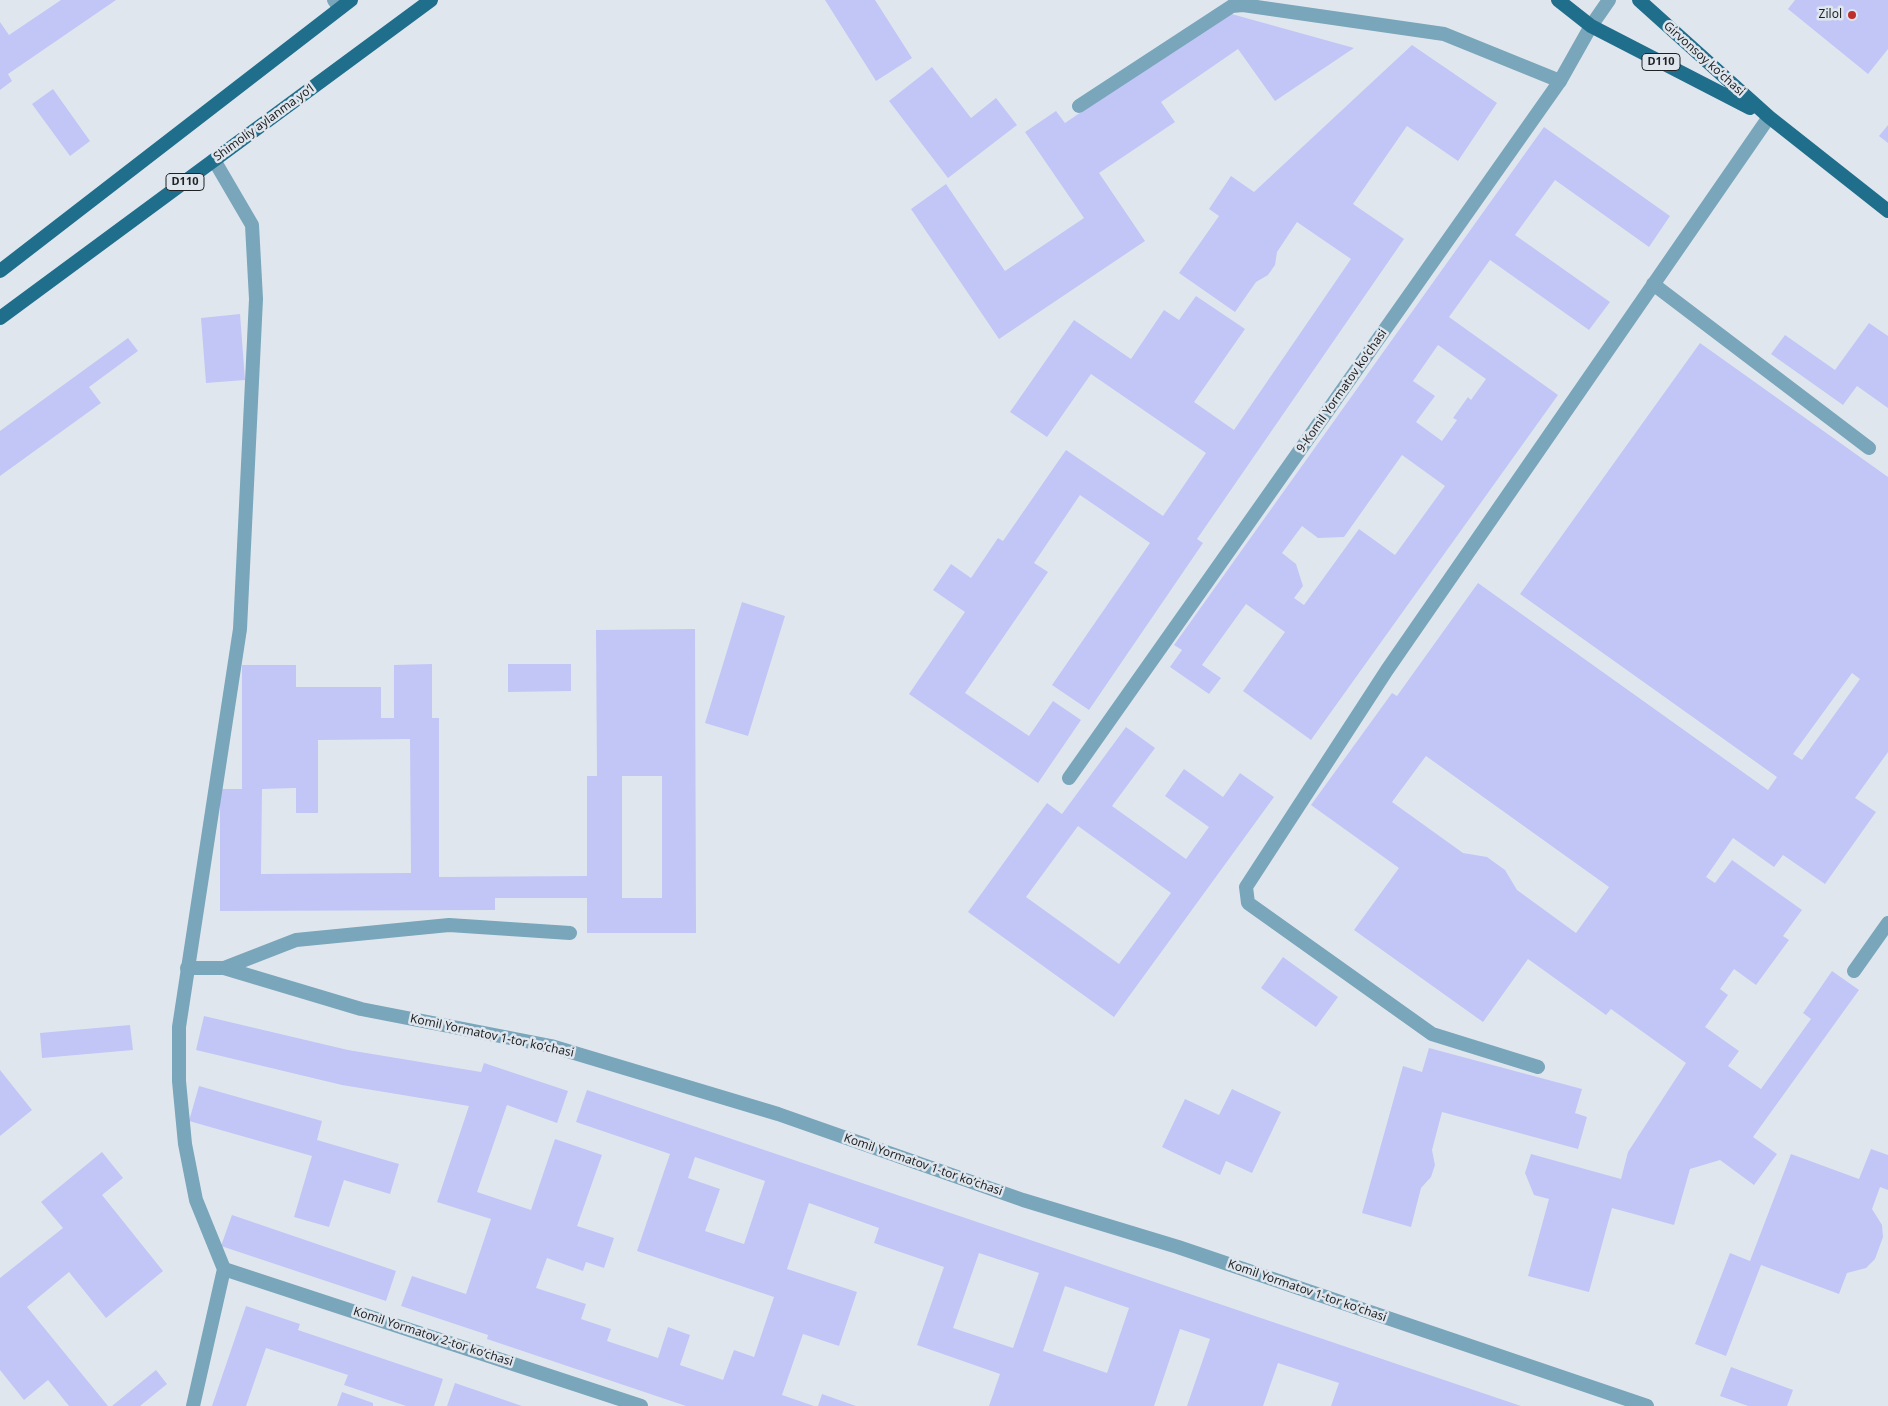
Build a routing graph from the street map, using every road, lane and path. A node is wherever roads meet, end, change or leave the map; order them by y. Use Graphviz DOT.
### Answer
graph roads {
  1 [pos="431,0"];
  2 [pos="1558,0"];
  3 [pos="1609,0"];
  4 [pos="1639,0"];
  5 [pos="342,3"];
  6 [pos="1591,26"];
  7 [pos="1560,81"];
  8 [pos="1079,106"];
  9 [pos="1769,117"];
  10 [pos="214,160"];
  11 [pos="1888,211"];
  12 [pos="0,271"];
  13 [pos="1653,284"];
  14 [pos="0,318"];
  15 [pos="1869,448"];
  16 [pos="1069,778"];
  17 [pos="1888,923"];
  18 [pos="570,933"];
  19 [pos="187,968"];
  20 [pos="224,968"];
  21 [pos="1854,971"];
  22 [pos="1538,1067"];
  23 [pos="224,1269"];
  24 [pos="193,1406"];
  25 [pos="641,1406"];
  26 [pos="1647,1406"];
  1 -- 10 [label="main road, Shimoliy aylanma yoʻl / D110"];
  2 -- 6 [label="main road, Girvonsoy koʻchasi / D110"];
  3 -- 6 [label="street, 9-Komil Yormatov koʻchasi"];
  4 -- 9 [label="main road, Girvonsoy koʻchasi / D110"];
  5 -- 12 [label="main road"];
  6 -- 7 [label="street, 9-Komil Yormatov koʻchasi"];
  6 -- 9 [label="main road, Girvonsoy koʻchasi / D110"];
  7 -- 8 [label="street"];
  7 -- 16 [label="street, 9-Komil Yormatov koʻchasi"];
  9 -- 11 [label="main road, Girvonsoy koʻchasi / D110"];
  9 -- 13 [label="street"];
  10 -- 14 [label="main road, Shimoliy aylanma yoʻl / D110"];
  10 -- 19 [label="street"];
  13 -- 15 [label="street"];
  13 -- 22 [label="street"];
  17 -- 21 [label="street"];
  18 -- 20 [label="street"];
  19 -- 20 [label="street, Komil Yormatov 1-tor koʻchasi"];
  19 -- 23 [label="street"];
  20 -- 26 [label="street, Komil Yormatov 1-tor koʻchasi"];
  23 -- 24 [label="street"];
  23 -- 25 [label="street, Komil Yormatov 2-tor koʻchasi"];
}
